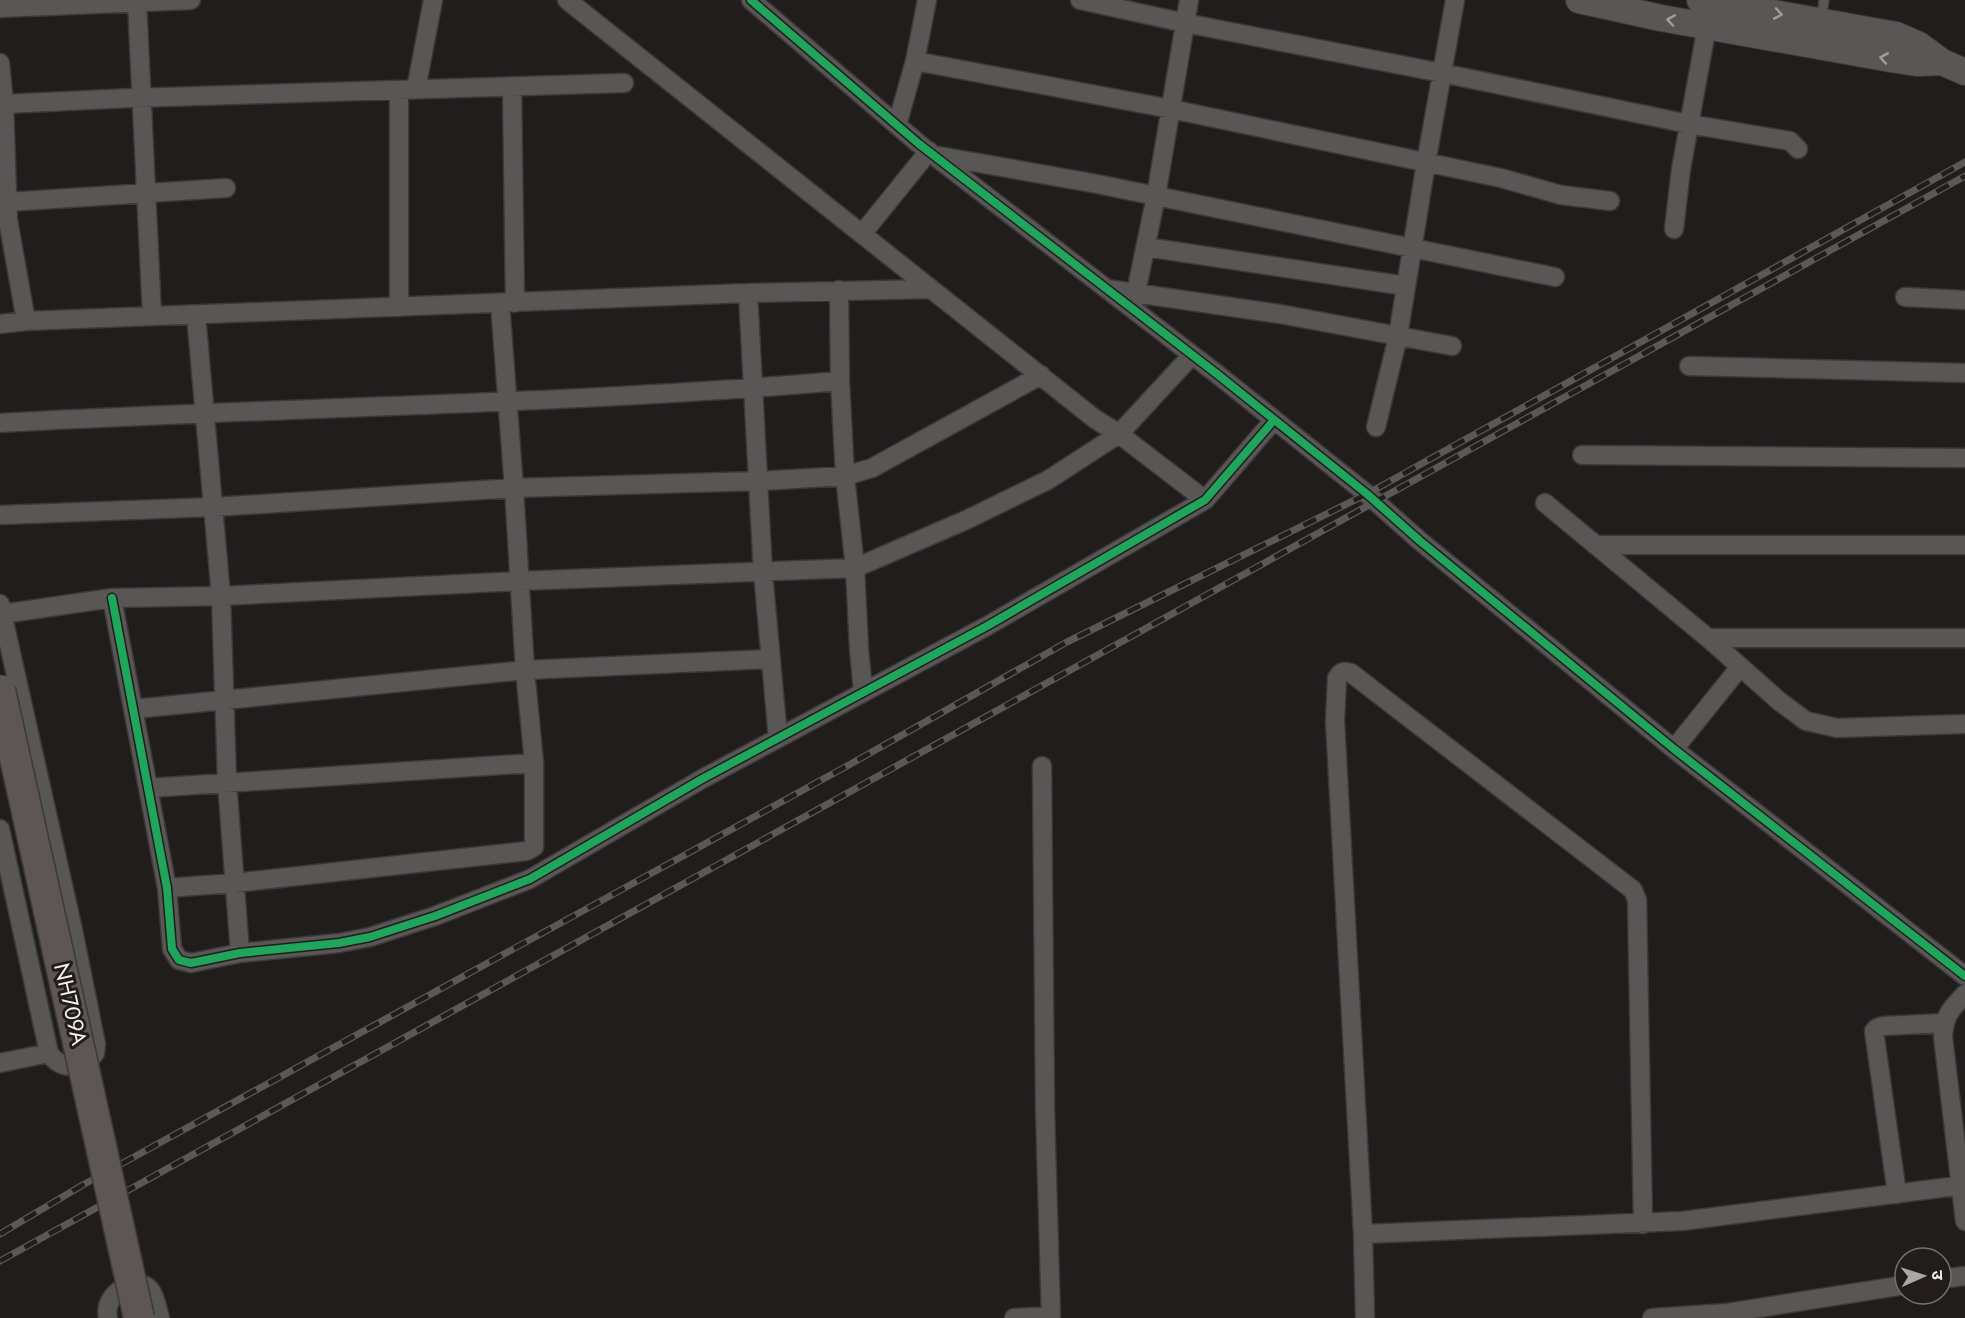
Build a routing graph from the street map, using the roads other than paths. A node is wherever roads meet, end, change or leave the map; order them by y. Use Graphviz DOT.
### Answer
graph roads {
  1 [pos="191,0"];
  2 [pos="434,0"];
  3 [pos="567,0"];
  4 [pos="751,0"];
  5 [pos="927,0"];
  6 [pos="1080,0"];
  7 [pos="1189,0"];
  8 [pos="1455,0"];
  9 [pos="1579,0"];
  10 [pos="1700,0"];
  11 [pos="136,2"];
  12 [pos="0,8"];
  13 [pos="1823,11"];
  14 [pos="1185,23"];
  15 [pos="1707,26"];
  16 [pos="915,60"];
  17 [pos="1942,62"];
  18 [pos="0,63"];
  19 [pos="1965,72"];
  20 [pos="1442,73"];
  21 [pos="624,83"];
  22 [pos="512,87"];
  23 [pos="408,89"];
  24 [pos="140,98"];
  25 [pos="4,104"];
  26 [pos="1171,109"];
  27 [pos="1689,124"];
  28 [pos="897,125"];
  29 [pos="1798,149"];
  30 [pos="932,153"];
  31 [pos="1426,163"];
  32 [pos="226,188"];
  33 [pos="146,194"];
  34 [pos="1156,196"];
  35 [pos="1610,201"];
  36 [pos="7,202"];
  37 [pos="1674,229"];
  38 [pos="862,234"];
  39 [pos="1146,247"];
  40 [pos="1412,248"];
  41 [pos="1555,277"];
  42 [pos="1406,286"];
  43 [pos="930,289"];
  44 [pos="839,290"];
  45 [pos="748,293"];
  46 [pos="1905,297"];
  47 [pos="1965,300"];
  48 [pos="1135,301"];
  49 [pos="507,303"];
  50 [pos="399,307"];
  51 [pos="196,315"];
  52 [pos="152,316"];
  53 [pos="26,321"];
  54 [pos="0,324"];
  55 [pos="1398,336"];
  56 [pos="1452,346"];
  57 [pos="1192,355"];
  58 [pos="1689,366"];
  59 [pos="1965,373"];
  60 [pos="1041,375"];
  61 [pos="840,381"];
  62 [pos="752,388"];
  63 [pos="508,401"];
  64 [pos="204,412"];
  65 [pos="1274,420"];
  66 [pos="0,423"];
  67 [pos="1376,427"];
  68 [pos="1119,434"];
  69 [pos="1582,455"];
  70 [pos="1965,458"];
  71 [pos="845,476"];
  72 [pos="760,481"];
  73 [pos="514,488"];
  74 [pos="1205,500"];
  75 [pos="1545,503"];
  76 [pos="213,507"];
  77 [pos="0,515"];
  78 [pos="1595,545"];
  79 [pos="1965,545"];
  80 [pos="855,568"];
  81 [pos="763,573"];
  82 [pos="519,581"];
  83 [pos="221,596"];
  84 [pos="111,598"];
  85 [pos="1,609"];
  86 [pos="1708,638"];
  87 [pos="1965,638"];
  88 [pos="771,659"];
  89 [pos="1740,667"];
  90 [pos="525,670"];
  91 [pos="0,690"];
  92 [pos="863,692"];
  93 [pos="224,700"];
  94 [pos="134,709"];
  95 [pos="1965,724"];
  96 [pos="778,738"];
  97 [pos="1674,749"];
  98 [pos="534,763"];
  99 [pos="1042,766"];
  100 [pos="227,782"];
  101 [pos="148,788"];
  102 [pos="0,829"];
  103 [pos="234,883"];
  104 [pos="168,888"];
  105 [pos="240,953"];
  106 [pos="1965,976"];
  107 [pos="1965,994"];
  108 [pos="1943,1023"];
  109 [pos="50,1053"];
  110 [pos="0,1063"];
  111 [pos="1962,1185"];
  112 [pos="1896,1194"];
  113 [pos="1965,1221"];
  114 [pos="1643,1224"];
  115 [pos="1363,1234"];
  116 [pos="1893,1287"];
  117 [pos="1051,1317"];
  118 [pos="108,1318"];
  119 [pos="140,1318"];
  120 [pos="160,1318"];
  121 [pos="1014,1318"];
  122 [pos="1365,1318"];
  123 [pos="1653,1318"];
  1 -- 11 [label="street"];
  2 -- 23 [label="street"];
  3 -- 38 [label="street"];
  4 -- 28 [label="street"];
  5 -- 16 [label="street"];
  6 -- 14 [label="street"];
  7 -- 14 [label="street"];
  8 -- 20 [label="street"];
  15 -- 9 [label="main road, one-way"];
  10 -- 13 [label="main road, one-way"];
  11 -- 12 [label="street"];
  11 -- 24 [label="street"];
  13 -- 17 [label="main road"];
  14 -- 20 [label="street"];
  14 -- 26 [label="street"];
  17 -- 15 [label="main road, one-way"];
  15 -- 27 [label="street"];
  16 -- 26 [label="street"];
  16 -- 28 [label="street"];
  17 -- 19 [label="main road"];
  18 -- 25 [label="street"];
  20 -- 27 [label="street"];
  20 -- 31 [label="street"];
  21 -- 22 [label="street"];
  22 -- 23 [label="street"];
  22 -- 49 [label="street"];
  23 -- 24 [label="street"];
  23 -- 50 [label="street"];
  24 -- 25 [label="street"];
  24 -- 33 [label="street"];
  25 -- 36 [label="street"];
  26 -- 31 [label="street"];
  26 -- 34 [label="street"];
  27 -- 29 [label="street"];
  27 -- 37 [label="street"];
  28 -- 30 [label="street"];
  30 -- 34 [label="street"];
  30 -- 38 [label="street"];
  30 -- 48 [label="street"];
  31 -- 35 [label="street"];
  31 -- 40 [label="street"];
  32 -- 33 [label="street"];
  33 -- 36 [label="street"];
  33 -- 52 [label="street"];
  34 -- 39 [label="street"];
  34 -- 40 [label="street"];
  36 -- 53 [label="street"];
  38 -- 43 [label="street"];
  39 -- 42 [label="street"];
  39 -- 48 [label="street"];
  40 -- 41 [label="street"];
  40 -- 42 [label="street"];
  42 -- 55 [label="street"];
  43 -- 44 [label="street"];
  43 -- 60 [label="street"];
  44 -- 45 [label="street"];
  44 -- 61 [label="street"];
  45 -- 49 [label="street"];
  45 -- 62 [label="street"];
  46 -- 47 [label="street"];
  48 -- 55 [label="street"];
  48 -- 57 [label="street"];
  49 -- 50 [label="street"];
  49 -- 63 [label="street"];
  50 -- 51 [label="street"];
  51 -- 52 [label="street"];
  51 -- 64 [label="street"];
  52 -- 53 [label="street"];
  53 -- 54 [label="street"];
  55 -- 56 [label="street"];
  55 -- 67 [label="street"];
  57 -- 65 [label="street"];
  57 -- 68 [label="street"];
  58 -- 59 [label="street"];
  60 -- 68 [label="street"];
  60 -- 71 [label="street"];
  61 -- 62 [label="street"];
  61 -- 71 [label="street"];
  62 -- 63 [label="street"];
  62 -- 72 [label="street"];
  63 -- 64 [label="street"];
  63 -- 73 [label="street"];
  64 -- 66 [label="street"];
  64 -- 76 [label="street"];
  65 -- 74 [label="street"];
  65 -- 97 [label="street"];
  68 -- 74 [label="street"];
  68 -- 80 [label="street"];
  69 -- 70 [label="street"];
  71 -- 72 [label="street"];
  71 -- 80 [label="street"];
  72 -- 73 [label="street"];
  72 -- 81 [label="street"];
  73 -- 76 [label="street"];
  73 -- 82 [label="street"];
  74 -- 92 [label="street"];
  75 -- 78 [label="street"];
  76 -- 77 [label="street"];
  76 -- 83 [label="street"];
  78 -- 79 [label="street"];
  78 -- 86 [label="street"];
  80 -- 81 [label="street"];
  80 -- 92 [label="street"];
  81 -- 82 [label="street"];
  81 -- 88 [label="street"];
  82 -- 83 [label="street"];
  82 -- 90 [label="street"];
  83 -- 84 [label="street"];
  83 -- 93 [label="street"];
  84 -- 85 [label="street"];
  84 -- 94 [label="street"];
  85 -- 109 [label="street"];
  86 -- 87 [label="street"];
  86 -- 89 [label="street"];
  88 -- 90 [label="street"];
  88 -- 96 [label="street"];
  89 -- 95 [label="street"];
  89 -- 97 [label="street"];
  90 -- 93 [label="street"];
  90 -- 98 [label="street"];
  91 -- 119 [label="highway, NH709A, bridge"];
  92 -- 96 [label="street"];
  93 -- 94 [label="street"];
  93 -- 100 [label="street"];
  94 -- 101 [label="street"];
  96 -- 105 [label="street"];
  97 -- 106 [label="street"];
  98 -- 100 [label="street"];
  98 -- 103 [label="street"];
  99 -- 117 [label="street"];
  100 -- 101 [label="street"];
  100 -- 103 [label="street"];
  101 -- 104 [label="street"];
  102 -- 109 [label="street"];
  103 -- 104 [label="street"];
  103 -- 105 [label="street"];
  104 -- 105 [label="street"];
  107 -- 108 [label="street"];
  108 -- 111 [label="street"];
  108 -- 112 [label="street"];
  109 -- 110 [label="street"];
  111 -- 112 [label="street"];
  111 -- 113 [label="street"];
  112 -- 114 [label="street"];
  114 -- 115 [label="street"];
  114 -- 115 [label="street"];
  115 -- 122 [label="street"];
  116 -- 123 [label="street"];
  117 -- 121 [label="street"];
  118 -- 120 [label="street"];
}
